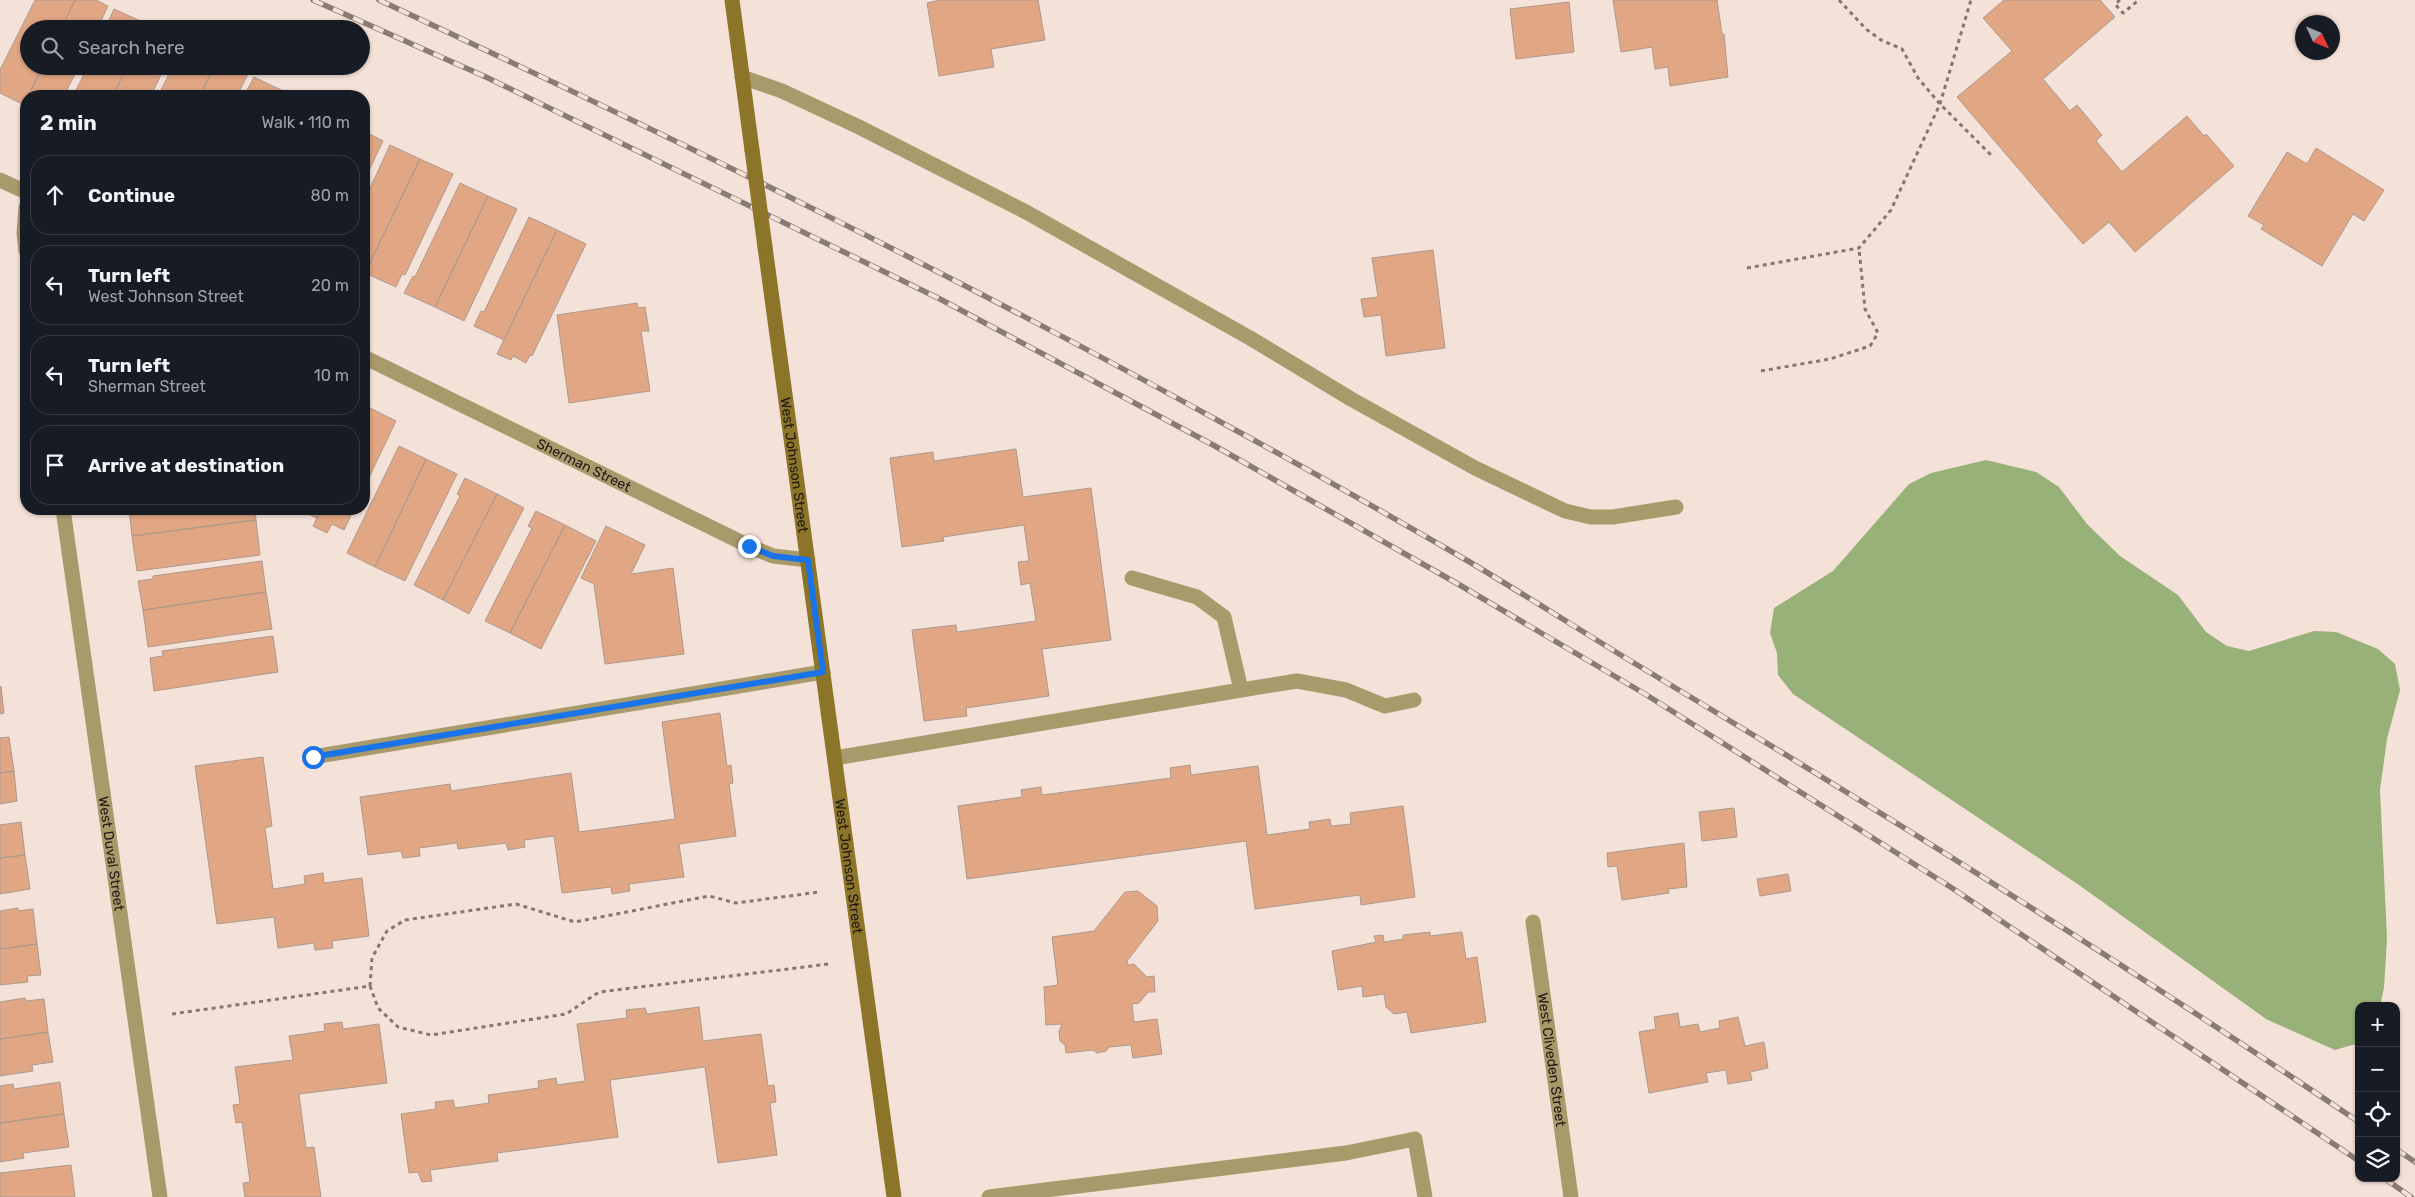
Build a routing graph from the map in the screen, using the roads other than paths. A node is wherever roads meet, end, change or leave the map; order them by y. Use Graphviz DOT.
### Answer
graph roads {
  1 [pos="732,0"];
  2 [pos="742,77"];
  3 [pos="0,180"];
  4 [pos="20,189"];
  5 [pos="370,360"];
  6 [pos="1676,507"];
  7 [pos="64,515"];
  8 [pos="808,560"];
  9 [pos="1132,578"];
  10 [pos="823,672"];
  11 [pos="1241,690"];
  12 [pos="1414,700"];
  13 [pos="313,757"];
  14 [pos="835,758"];
  15 [pos="1533,922"];
  16 [pos="160,1197"];
  17 [pos="894,1197"];
  18 [pos="989,1197"];
  19 [pos="1425,1197"];
  20 [pos="1571,1197"];
  1 -- 2 [label="street, West Johnson Street"];
  2 -- 6 [label="street"];
  2 -- 8 [label="street, West Johnson Street, bridge"];
  3 -- 4 [label="street"];
  5 -- 8 [label="street, Sherman Street"];
  7 -- 16 [label="street, West Duval Street"];
  8 -- 10 [label="street, West Johnson Street"];
  9 -- 11 [label="street"];
  10 -- 13 [label="street"];
  10 -- 14 [label="street, West Johnson Street"];
  11 -- 12 [label="street"];
  11 -- 14 [label="street"];
  14 -- 17 [label="street, West Johnson Street"];
  15 -- 20 [label="street, West Cliveden Street"];
  18 -- 19 [label="street"];
}
